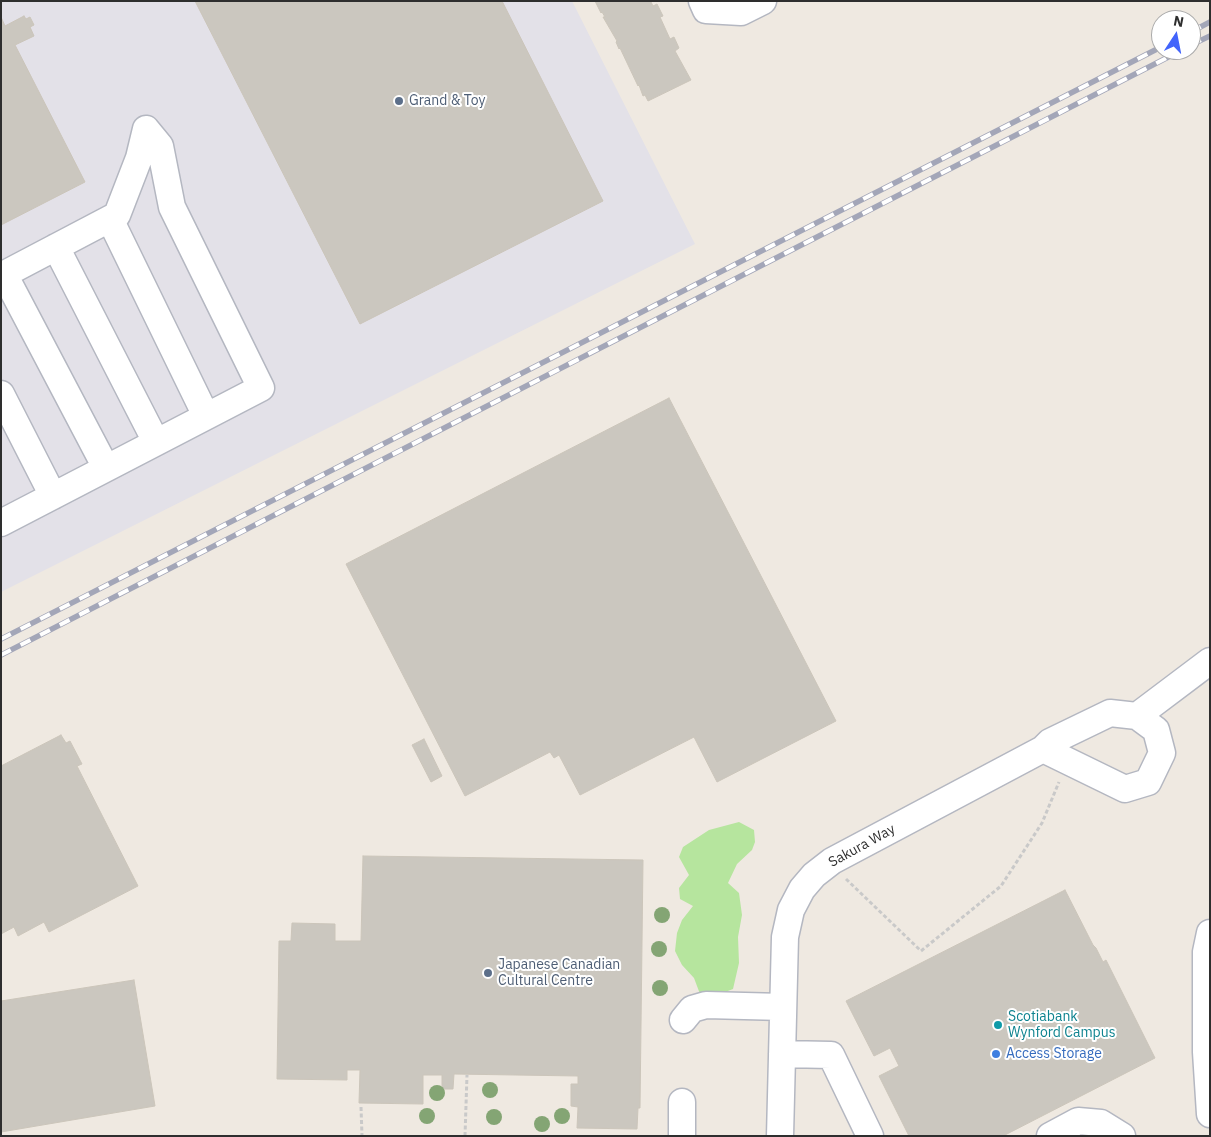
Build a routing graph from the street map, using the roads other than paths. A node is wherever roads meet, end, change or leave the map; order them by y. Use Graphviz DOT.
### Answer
graph roads {
  1 [pos="702,1"];
  2 [pos="763,1"];
  3 [pos="110,219"];
  4 [pos="56,247"];
  5 [pos="3,275"];
  6 [pos="1,394"];
  7 [pos="206,416"];
  8 [pos="156,442"];
  9 [pos="106,468"];
  10 [pos="53,496"];
  11 [pos="2,520"];
  12 [pos="1210,661"];
  13 [pos="1137,716"];
  14 [pos="1043,749"];
  15 [pos="1210,933"];
  16 [pos="783,1007"];
  17 [pos="684,1020"];
  18 [pos="782,1054"];
  19 [pos="682,1102"];
  20 [pos="1210,1114"];
  21 [pos="682,1136"];
  22 [pos="780,1136"];
  23 [pos="870,1136"];
  24 [pos="1050,1136"];
  25 [pos="1122,1136"];
  1 -- 2 [label="street"];
  3 -- 4 [label="street"];
  3 -- 7 [label="street"];
  3 -- 7 [label="street"];
  4 -- 5 [label="street"];
  4 -- 8 [label="street"];
  5 -- 9 [label="street"];
  6 -- 10 [label="street"];
  7 -- 8 [label="street"];
  8 -- 9 [label="street"];
  9 -- 10 [label="street"];
  10 -- 11 [label="street"];
  12 -- 13 [label="street"];
  13 -- 14 [label="street, Sakura Way"];
  13 -- 14 [label="street"];
  14 -- 16 [label="street, Sakura Way"];
  15 -- 20 [label="street"];
  16 -- 17 [label="street"];
  16 -- 18 [label="street, Sakura Way"];
  18 -- 22 [label="street, Sakura Way"];
  18 -- 23 [label="street"];
  19 -- 21 [label="street"];
  24 -- 25 [label="street"];
}
